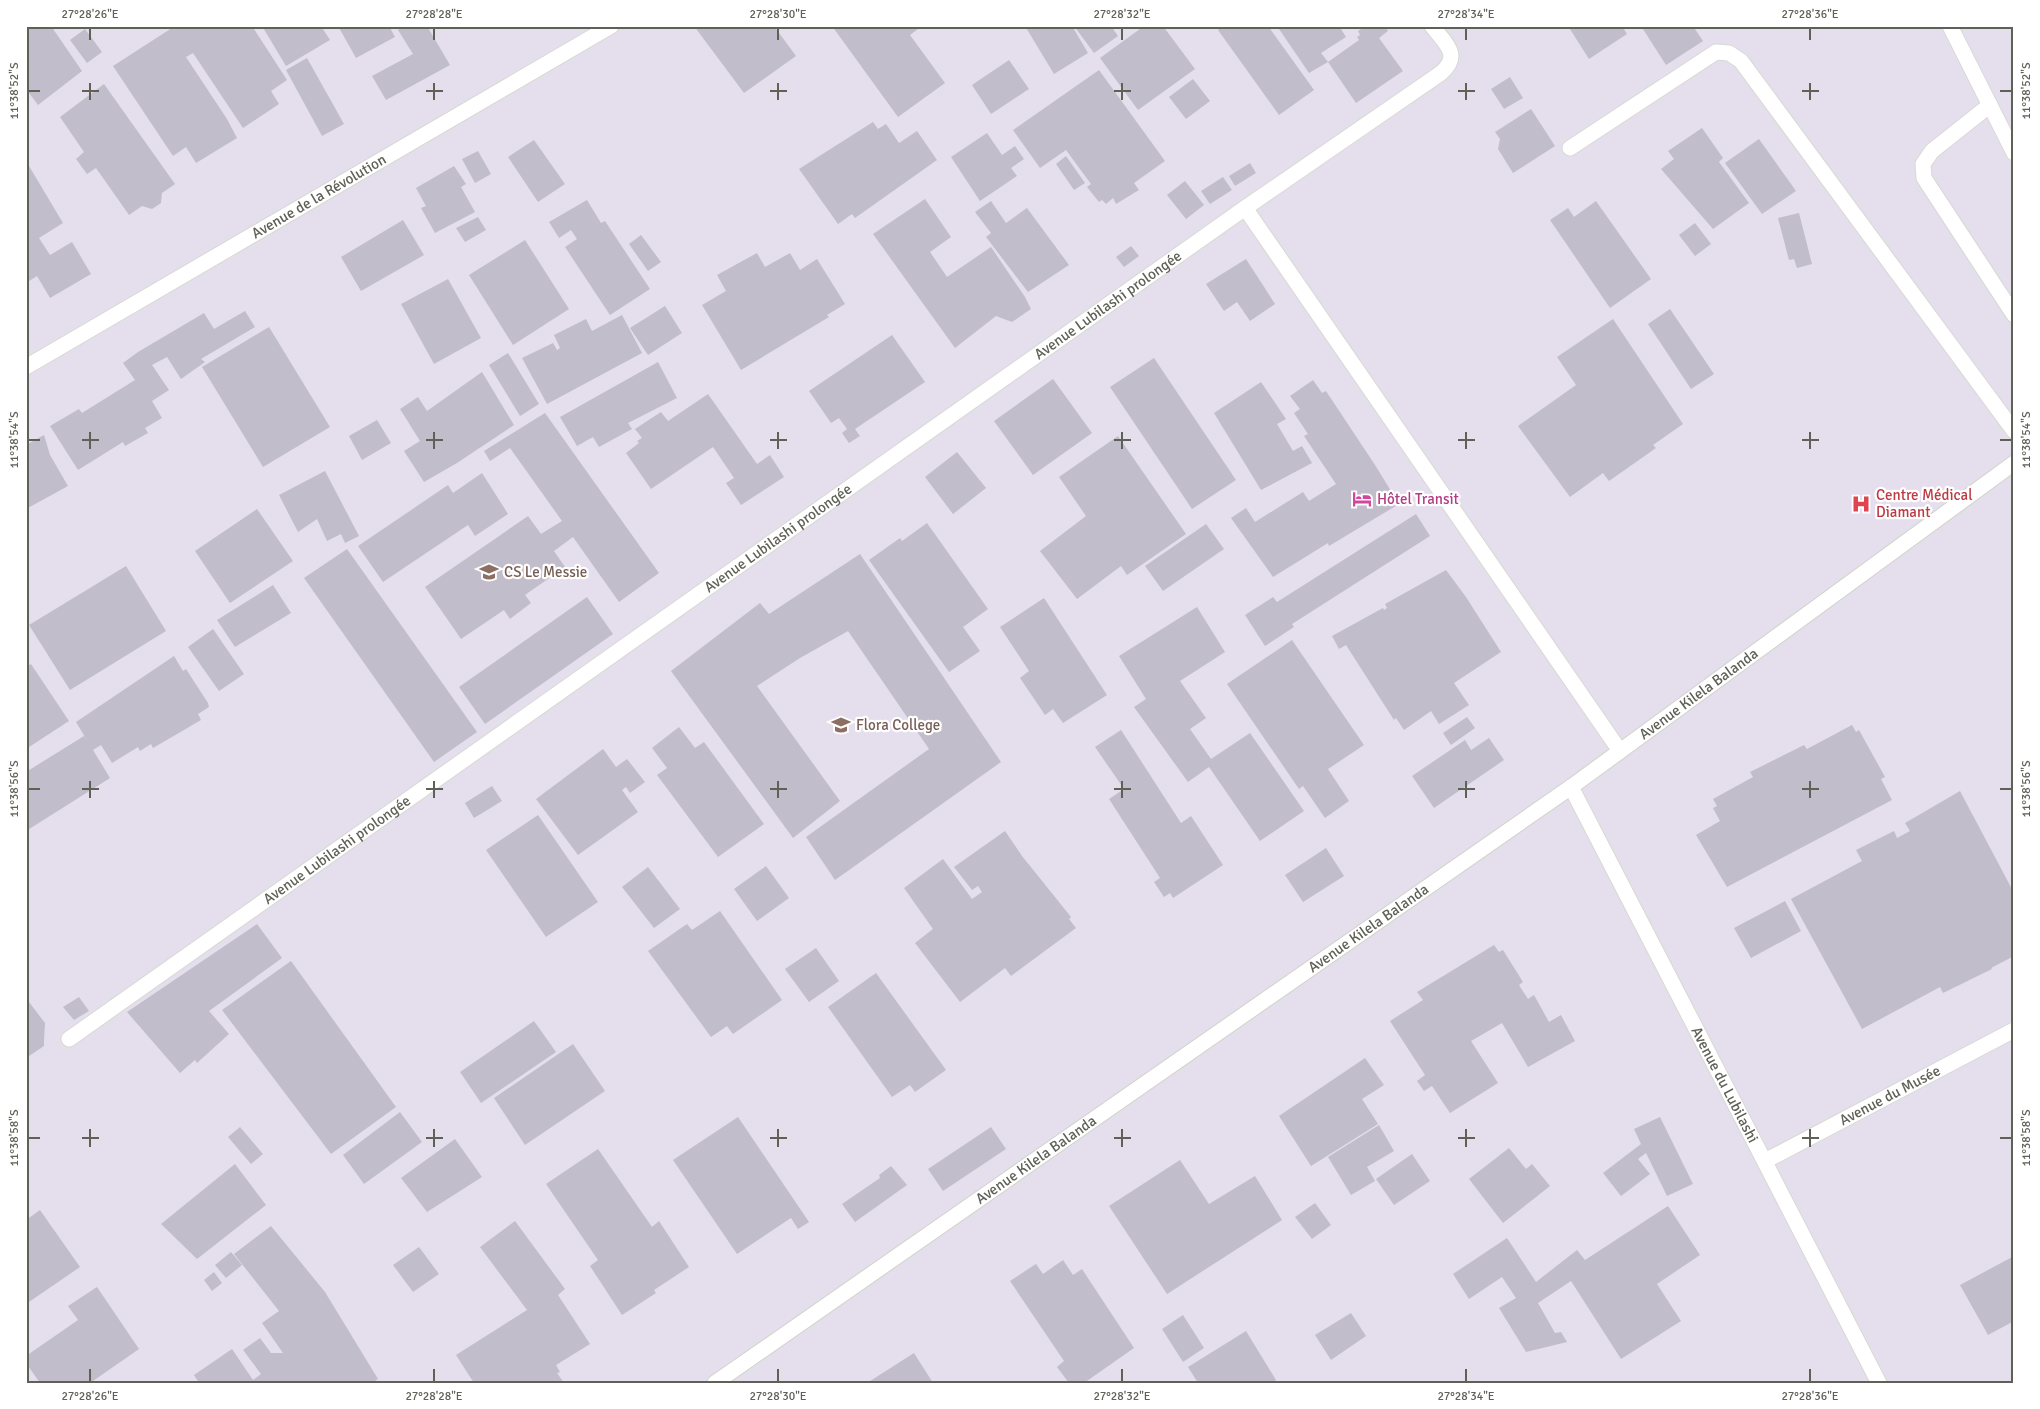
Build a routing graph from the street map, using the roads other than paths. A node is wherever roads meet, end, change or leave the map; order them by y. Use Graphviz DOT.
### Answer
graph roads {
  1 [pos="611,26"];
  2 [pos="1432,26"];
  3 [pos="1950,26"];
  4 [pos="1990,105"];
  5 [pos="1570,148"];
  6 [pos="2014,153"];
  7 [pos="1245,208"];
  8 [pos="2014,315"];
  9 [pos="26,367"];
  10 [pos="2014,431"];
  11 [pos="2014,463"];
  12 [pos="1620,751"];
  13 [pos="1571,788"];
  14 [pos="2014,1030"];
  15 [pos="69,1039"];
  16 [pos="1765,1161"];
  17 [pos="715,1383"];
  18 [pos="1879,1383"];
  1 -- 9 [label="street, Avenue de la Révolution"];
  2 -- 7 [label="street, Avenue Lubilashi prolongée"];
  3 -- 4 [label="street"];
  4 -- 6 [label="street"];
  4 -- 8 [label="street"];
  5 -- 10 [label="street"];
  7 -- 12 [label="street"];
  7 -- 15 [label="street, Avenue Lubilashi prolongée"];
  11 -- 12 [label="street, Avenue Kilela Balanda"];
  12 -- 13 [label="street, Avenue Kilela Balanda"];
  13 -- 16 [label="street, Avenue du Lubilashi"];
  13 -- 17 [label="street, Avenue Kilela Balanda"];
  14 -- 16 [label="street, Avenue du Musée"];
  16 -- 18 [label="street, Avenue du Lubilashi"];
}
